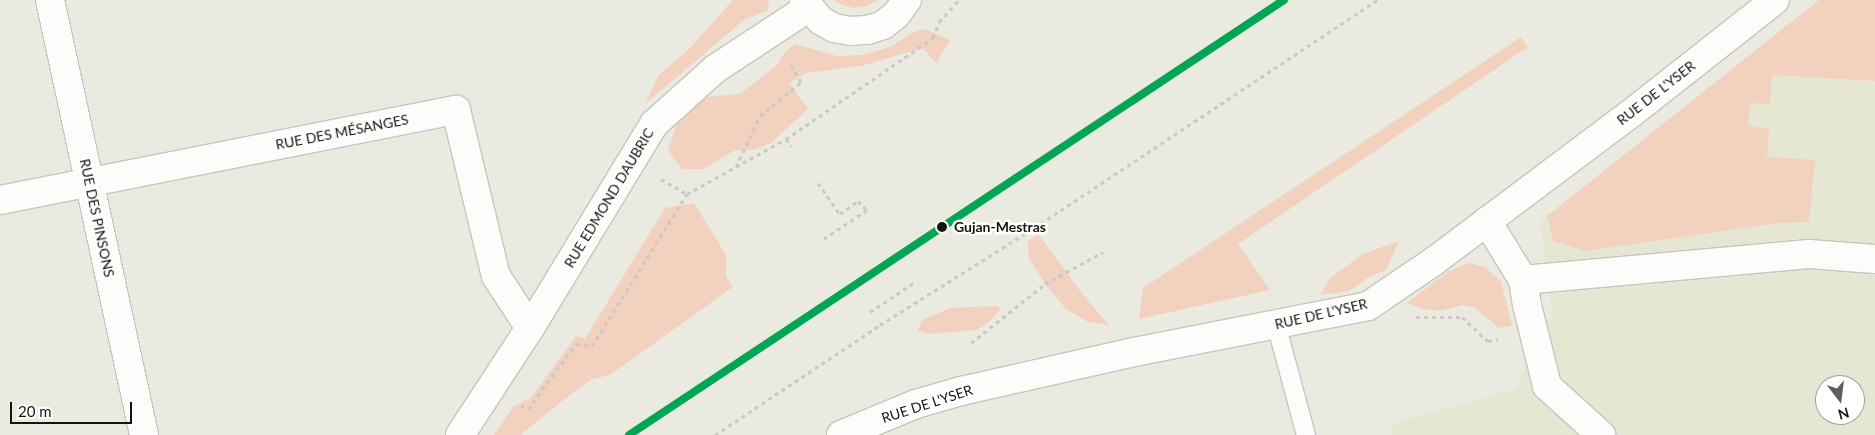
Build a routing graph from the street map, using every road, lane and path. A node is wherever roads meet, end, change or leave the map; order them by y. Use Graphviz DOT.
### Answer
graph roads {
  1 [pos="50,0"];
  2 [pos="907,0"];
  3 [pos="959,0"];
  4 [pos="1377,0"];
  5 [pos="1775,0"];
  6 [pos="806,4"];
  7 [pos="770,34"];
  8 [pos="786,139"];
  9 [pos="791,146"];
  10 [pos="630,162"];
  11 [pos="736,167"];
  12 [pos="89,181"];
  13 [pos="818,183"];
  14 [pos="688,194"];
  15 [pos="0,200"];
  16 [pos="1487,221"];
  17 [pos="822,240"];
  18 [pos="1103,252"];
  19 [pos="1875,258"];
  20 [pos="1524,280"];
  21 [pos="915,282"];
  22 [pos="1368,306"];
  23 [pos="870,312"];
  24 [pos="1276,324"];
  25 [pos="530,328"];
  26 [pos="1533,332"];
  27 [pos="971,342"];
  28 [pos="490,390"];
  29 [pos="144,435"];
  30 [pos="460,435"];
  31 [pos="716,435"];
  32 [pos="841,435"];
  33 [pos="1306,435"];
  34 [pos="1601,435"];
  1 -- 12 [label="street, RUE DES PINSONS"];
  2 -- 6 [label="street, RUE EDMOND DAUBRIC"];
  3 -- 8 [label="path"];
  4 -- 31 [label="path"];
  5 -- 16 [label="street, RUE DE L'YSER"];
  6 -- 7 [label="street, RUE EDMOND DAUBRIC"];
  7 -- 10 [label="street, RUE EDMOND DAUBRIC"];
  7 -- 11 [label="path"];
  8 -- 9 [label="path"];
  8 -- 11 [label="path"];
  10 -- 14 [label="path"];
  10 -- 25 [label="street, RUE EDMOND DAUBRIC"];
  11 -- 14 [label="path"];
  12 -- 15 [label="street, RUE DES MÉSANGES"];
  12 -- 25 [label="street, RUE DES MÉSANGES"];
  12 -- 29 [label="street, RUE DES PINSONS"];
  13 -- 17 [label="path"];
  14 -- 28 [label="path"];
  16 -- 20 [label="street"];
  16 -- 22 [label="street, RUE DE L'YSER"];
  18 -- 27 [label="path"];
  19 -- 20 [label="street"];
  20 -- 26 [label="street"];
  21 -- 23 [label="path"];
  22 -- 24 [label="street, RUE DE L'YSER"];
  22 -- 26 [label="path"];
  24 -- 32 [label="street, RUE DE L'YSER"];
  24 -- 33 [label="lane"];
  25 -- 28 [label="street, RUE EDMOND DAUBRIC"];
  26 -- 34 [label="street"];
  28 -- 30 [label="street, RUE EDMOND DAUBRIC"];
}
